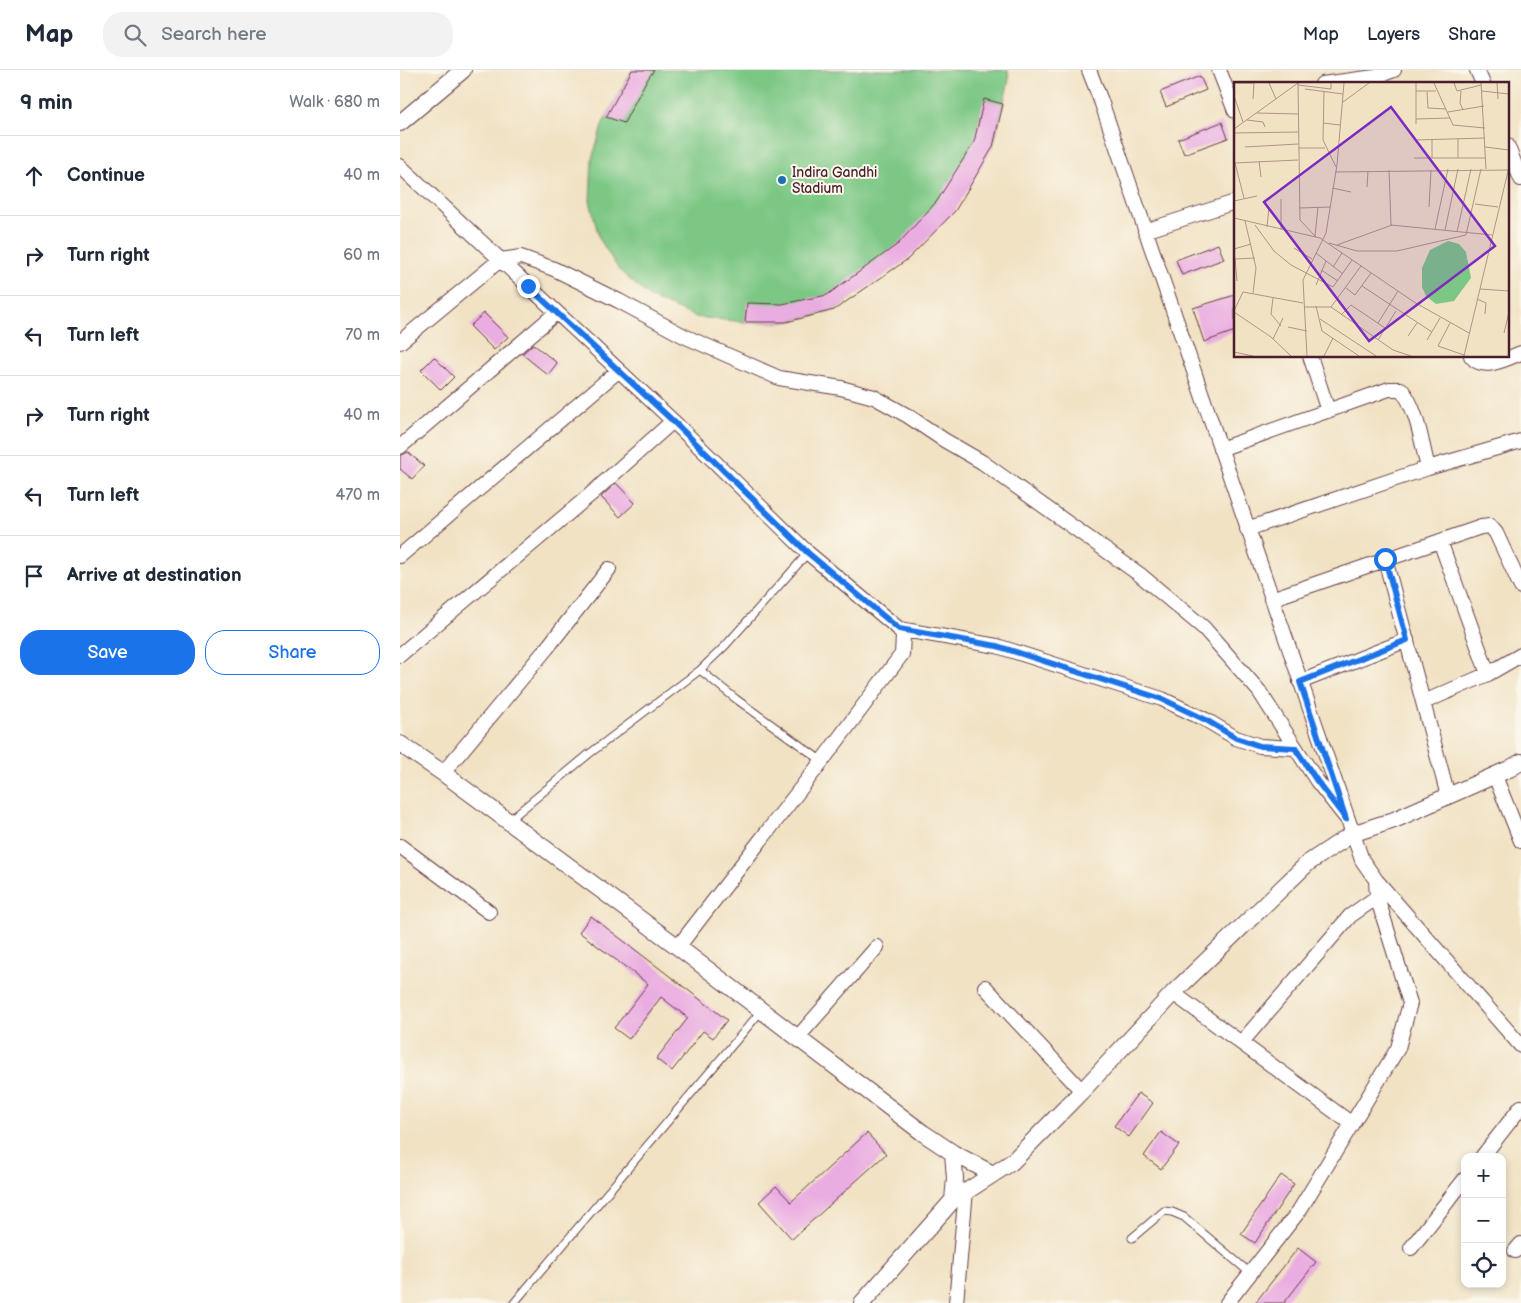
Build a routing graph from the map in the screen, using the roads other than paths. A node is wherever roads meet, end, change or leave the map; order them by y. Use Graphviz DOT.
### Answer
graph roads {
  1 [pos="463,70"];
  2 [pos="1089,70"];
  3 [pos="1219,70"];
  4 [pos="1394,70"];
  5 [pos="1477,70"];
  6 [pos="1376,80"];
  7 [pos="1349,82"];
  8 [pos="1482,82"];
  9 [pos="1234,108"];
  10 [pos="400,123"];
  11 [pos="1508,147"];
  12 [pos="400,166"];
  13 [pos="1521,179"];
  14 [pos="1234,202"];
  15 [pos="1145,231"];
  16 [pos="500,260"];
  17 [pos="556,313"];
  18 [pos="400,342"];
  19 [pos="1521,353"];
  20 [pos="1311,358"];
  21 [pos="1472,358"];
  22 [pos="1508,358"];
  23 [pos="1508,358"];
  24 [pos="618,371"];
  25 [pos="1328,410"];
  26 [pos="673,421"];
  27 [pos="1521,441"];
  28 [pos="400,447"];
  29 [pos="1220,450"];
  30 [pos="1428,468"];
  31 [pos="1247,529"];
  32 [pos="1440,541"];
  33 [pos="808,553"];
  34 [pos="400,556"];
  35 [pos="1385,559"];
  36 [pos="609,569"];
  37 [pos="1521,587"];
  38 [pos="1271,599"];
  39 [pos="899,629"];
  40 [pos="1407,640"];
  41 [pos="400,655"];
  42 [pos="1521,655"];
  43 [pos="700,670"];
  44 [pos="1488,674"];
  45 [pos="1300,682"];
  46 [pos="1424,702"];
  47 [pos="400,744"];
  48 [pos="1295,748"];
  49 [pos="822,761"];
  50 [pos="1521,762"];
  51 [pos="443,773"];
  52 [pos="1494,776"];
  53 [pos="1448,796"];
  54 [pos="508,821"];
  55 [pos="1349,826"];
  56 [pos="1521,841"];
  57 [pos="400,846"];
  58 [pos="1376,880"];
  59 [pos="1377,896"];
  60 [pos="490,912"];
  61 [pos="678,947"];
  62 [pos="877,947"];
  63 [pos="985,987"];
  64 [pos="1173,993"];
  65 [pos="762,1010"];
  66 [pos="798,1037"];
  67 [pos="1241,1043"];
  68 [pos="1521,1046"];
  69 [pos="1082,1092"];
  70 [pos="1521,1107"];
  71 [pos="1352,1124"];
  72 [pos="953,1153"];
  73 [pos="1485,1153"];
  74 [pos="993,1174"];
  75 [pos="1461,1184"];
  76 [pos="960,1195"];
  77 [pos="1132,1238"];
  78 [pos="1411,1248"];
  79 [pos="1250,1273"];
  80 [pos="514,1303"];
  81 [pos="862,1303"];
  82 [pos="956,1303"];
  83 [pos="1227,1303"];
  1 -- 10 [label="street"];
  2 -- 15 [label="street"];
  3 -- 9 [label="street"];
  4 -- 6 [label="street"];
  5 -- 8 [label="street"];
  6 -- 7 [label="street"];
  11 -- 13 [label="street"];
  12 -- 16 [label="street"];
  14 -- 15 [label="street"];
  15 -- 29 [label="street"];
  16 -- 17 [label="street"];
  16 -- 18 [label="street"];
  16 -- 48 [label="street"];
  17 -- 24 [label="street"];
  17 -- 28 [label="street"];
  19 -- 22 [label="street"];
  20 -- 25 [label="street"];
  21 -- 23 [label="street"];
  24 -- 26 [label="street"];
  24 -- 34 [label="street"];
  25 -- 29 [label="street"];
  25 -- 30 [label="street"];
  26 -- 33 [label="street"];
  26 -- 41 [label="street"];
  27 -- 30 [label="street"];
  29 -- 31 [label="street"];
  30 -- 31 [label="street"];
  31 -- 38 [label="street"];
  32 -- 35 [label="street"];
  32 -- 37 [label="street"];
  32 -- 44 [label="street"];
  33 -- 39 [label="street"];
  33 -- 43 [label="lane"];
  35 -- 38 [label="street"];
  35 -- 40 [label="street"];
  36 -- 51 [label="street"];
  38 -- 45 [label="street"];
  39 -- 48 [label="street"];
  39 -- 49 [label="street"];
  40 -- 45 [label="street"];
  40 -- 46 [label="street"];
  42 -- 44 [label="street"];
  43 -- 49 [label="lane"];
  43 -- 54 [label="lane"];
  44 -- 46 [label="street"];
  45 -- 55 [label="street"];
  46 -- 53 [label="street"];
  47 -- 51 [label="street"];
  48 -- 55 [label="street"];
  49 -- 61 [label="street"];
  50 -- 52 [label="street"];
  51 -- 54 [label="street"];
  52 -- 53 [label="street"];
  52 -- 56 [label="street"];
  53 -- 55 [label="street"];
  54 -- 61 [label="street"];
  55 -- 58 [label="street"];
  55 -- 64 [label="street"];
  57 -- 60 [label="street"];
  58 -- 59 [label="street"];
  58 -- 68 [label="street"];
  59 -- 67 [label="street"];
  59 -- 71 [label="street"];
  61 -- 65 [label="street"];
  62 -- 66 [label="street"];
  63 -- 69 [label="street"];
  64 -- 67 [label="street"];
  64 -- 69 [label="street"];
  65 -- 66 [label="street"];
  65 -- 80 [label="lane"];
  66 -- 72 [label="street"];
  67 -- 71 [label="street"];
  69 -- 74 [label="street"];
  70 -- 73 [label="street"];
  71 -- 79 [label="street"];
  72 -- 74 [label="street"];
  72 -- 76 [label="street"];
  74 -- 76 [label="street"];
  75 -- 78 [label="street"];
  76 -- 81 [label="street"];
  76 -- 82 [label="street"];
  77 -- 79 [label="lane"];
  79 -- 83 [label="street"];
}
